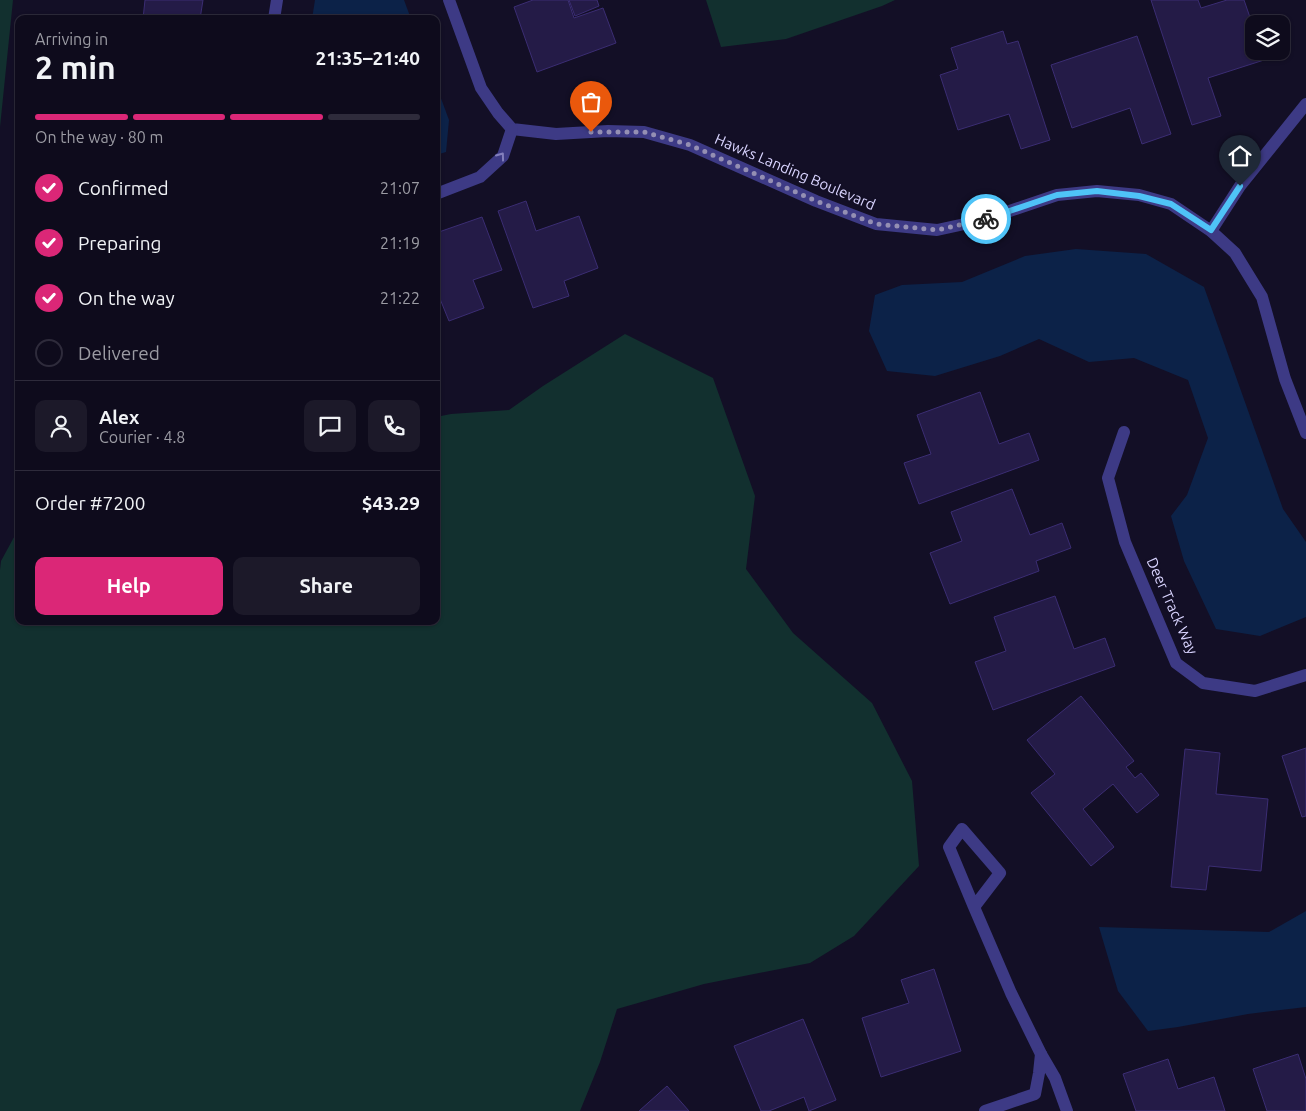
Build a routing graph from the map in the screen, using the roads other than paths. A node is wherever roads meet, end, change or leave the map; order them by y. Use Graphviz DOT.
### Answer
graph roads {
  1 [pos="277,0"];
  2 [pos="449,0"];
  3 [pos="275,15"];
  4 [pos="1306,104"];
  5 [pos="512,129"];
  6 [pos="440,192"];
  7 [pos="1211,230"];
  8 [pos="1124,432"];
  9 [pos="1306,433"];
  10 [pos="1306,675"];
  11 [pos="974,906"];
  12 [pos="1041,1054"];
  13 [pos="985,1111"];
  14 [pos="1067,1111"];
  1 -- 3 [label="street"];
  2 -- 5 [label="street"];
  4 -- 7 [label="street"];
  6 -- 5 [label="street, one-way"];
  5 -- 7 [label="street, Hawks Landing Boulevard"];
  7 -- 9 [label="street, Hawks Landing Boulevard"];
  8 -- 10 [label="street, Deer Track Way"];
  11 -- 11 [label="street"];
  11 -- 12 [label="street"];
  12 -- 13 [label="street"];
  12 -- 14 [label="street"];
}
